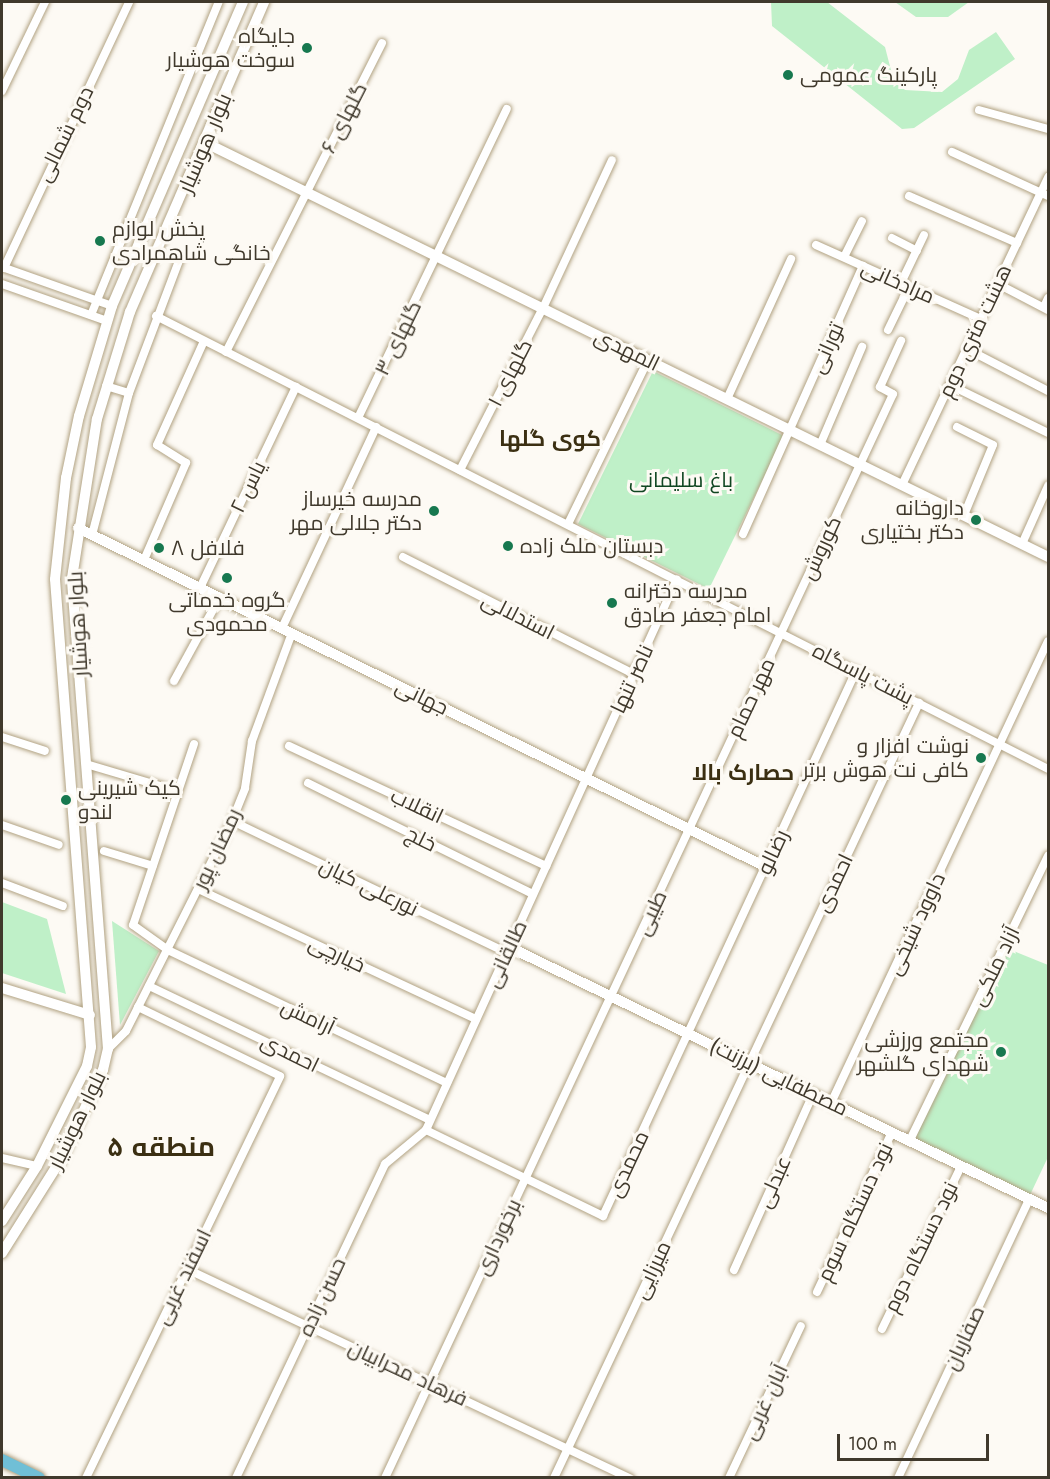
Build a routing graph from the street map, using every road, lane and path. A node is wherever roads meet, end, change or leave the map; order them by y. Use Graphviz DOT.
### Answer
graph roads {
  1 [pos="45,2"];
  2 [pos="129,2"];
  3 [pos="219,2"];
  4 [pos="243,2"];
  5 [pos="264,2"];
  6 [pos="382,43"];
  7 [pos="2,91"];
  8 [pos="507,109"];
  9 [pos="979,110"];
  10 [pos="1048,129"];
  11 [pos="206,143"];
  12 [pos="952,152"];
  13 [pos="612,160"];
  14 [pos="1048,177"];
  15 [pos="306,193"];
  16 [pos="1045,194"];
  17 [pos="909,196"];
  18 [pos="862,221"];
  19 [pos="924,235"];
  20 [pos="892,238"];
  21 [pos="1017,243"];
  22 [pos="816,244"];
  23 [pos="916,250"];
  24 [pos="437,257"];
  25 [pos="844,257"];
  26 [pos="180,258"];
  27 [pos="791,259"];
  28 [pos="863,266"];
  29 [pos="3,267"];
  30 [pos="2,284"];
  31 [pos="998,284"];
  32 [pos="905,285"];
  33 [pos="1048,298"];
  34 [pos="96,300"];
  35 [pos="112,306"];
  36 [pos="543,308"];
  37 [pos="1046,309"];
  38 [pos="91,315"];
  39 [pos="156,316"];
  40 [pos="981,320"];
  41 [pos="107,321"];
  42 [pos="888,330"];
  43 [pos="204,341"];
  44 [pos="901,341"];
  45 [pos="862,347"];
  46 [pos="967,349"];
  47 [pos="226,352"];
  48 [pos="648,360"];
  49 [pos="950,385"];
  50 [pos="106,386"];
  51 [pos="296,387"];
  52 [pos="1048,391"];
  53 [pos="129,393"];
  54 [pos="727,399"];
  55 [pos="358,418"];
  56 [pos="376,427"];
  57 [pos="957,427"];
  58 [pos="790,430"];
  59 [pos="1048,433"];
  60 [pos="820,445"];
  61 [pos="860,464"];
  62 [pos="460,470"];
  63 [pos="902,485"];
  64 [pos="1048,486"];
  65 [pos="964,515"];
  66 [pos="568,524"];
  67 [pos="78,528"];
  68 [pos="743,534"];
  69 [pos="92,535"];
  70 [pos="1022,544"];
  71 [pos="403,557"];
  72 [pos="1048,557"];
  73 [pos="144,560"];
  74 [pos="677,579"];
  75 [pos="200,588"];
  76 [pos="220,597"];
  77 [pos="287,631"];
  78 [pos="782,633"];
  79 [pos="1048,641"];
  80 [pos="856,670"];
  81 [pos="634,674"];
  82 [pos="174,681"];
  83 [pos="919,703"];
  84 [pos="66,717"];
  85 [pos="83,718"];
  86 [pos="2,737"];
  87 [pos="194,744"];
  88 [pos="1001,745"];
  89 [pos="289,746"];
  90 [pos="45,751"];
  91 [pos="69,754"];
  92 [pos="86,759"];
  93 [pos="1048,769"];
  94 [pos="586,778"];
  95 [pos="308,783"];
  96 [pos="177,791"];
  97 [pos="232,822"];
  98 [pos="2,825"];
  99 [pos="690,829"];
  100 [pos="59,845"];
  101 [pos="104,851"];
  102 [pos="1048,856"];
  103 [pos="153,866"];
  104 [pos="546,866"];
  105 [pos="766,867"];
  106 [pos="2,884"];
  107 [pos="198,889"];
  108 [pos="533,894"];
  109 [pos="63,906"];
  110 [pos="168,950"];
  111 [pos="507,950"];
  112 [pos="149,986"];
  113 [pos="2,988"];
  114 [pos="612,997"];
  115 [pos="138,1007"];
  116 [pos="90,1015"];
  117 [pos="476,1019"];
  118 [pos="689,1034"];
  119 [pos="108,1049"];
  120 [pos="749,1063"];
  121 [pos="447,1083"];
  122 [pos="813,1094"];
  123 [pos="831,1102"];
  124 [pos="430,1120"];
  125 [pos="426,1130"];
  126 [pos="892,1132"];
  127 [pos="910,1140"];
  128 [pos="2,1158"];
  129 [pos="37,1166"];
  130 [pos="961,1166"];
  131 [pos="525,1179"];
  132 [pos="1029,1199"];
  133 [pos="1048,1208"];
  134 [pos="2,1221"];
  135 [pos="2,1253"];
  136 [pos="187,1269"];
  137 [pos="734,1270"];
  138 [pos="817,1292"];
  139 [pos="308,1326"];
  140 [pos="801,1326"];
  141 [pos="882,1329"];
  142 [pos="429,1383"];
  143 [pos="568,1448"];
  144 [pos="2,1460"];
  145 [pos="39,1478"];
  146 [pos="86,1478"];
  147 [pos="236,1478"];
  148 [pos="385,1478"];
  149 [pos="554,1478"];
  150 [pos="630,1478"];
  151 [pos="729,1478"];
  152 [pos="898,1478"];
  1 -- 7 [label="street"];
  2 -- 29 [label="street, دوم شمالی"];
  3 -- 34 [label="street"];
  4 -- 35 [label="main road, بلوار هوشیار"];
  5 -- 11 [label="main road, بلوار هوشیار"];
  6 -- 15 [label="street, گلهای ۶"];
  8 -- 24 [label="street, گلهای ۳"];
  9 -- 10 [label="street"];
  11 -- 15 [label="main road, المهدی"];
  11 -- 50 [label="main road, بلوار هوشیار"];
  12 -- 16 [label="street"];
  13 -- 36 [label="street, گلهای ۱"];
  14 -- 16 [label="street, هشت متری دوم"];
  15 -- 24 [label="main road, المهدی"];
  15 -- 47 [label="street, گلهای ۶"];
  16 -- 21 [label="street, هشت متری دوم"];
  17 -- 21 [label="street"];
  18 -- 25 [label="street"];
  19 -- 23 [label="street"];
  20 -- 23 [label="street"];
  21 -- 31 [label="street, هشت متری دوم"];
  22 -- 25 [label="street, مرادخانی"];
  23 -- 32 [label="street"];
  24 -- 36 [label="main road, المهدی"];
  24 -- 55 [label="street, گلهای ۳"];
  25 -- 28 [label="street, مرادخانی"];
  26 -- 39 [label="street"];
  27 -- 54 [label="street"];
  28 -- 32 [label="street, مرادخانی"];
  28 -- 58 [label="street, تورانی"];
  29 -- 34 [label="street"];
  30 -- 38 [label="street"];
  31 -- 37 [label="street"];
  31 -- 40 [label="street, هشت متری دوم"];
  32 -- 40 [label="street, مرادخانی"];
  32 -- 42 [label="street"];
  33 -- 37 [label="street"];
  34 -- 35 [label="street"];
  34 -- 38 [label="street"];
  35 -- 41 [label="main road, بلوار هوشیار"];
  36 -- 48 [label="main road, المهدی"];
  36 -- 62 [label="street, گلهای ۱"];
  38 -- 41 [label="street"];
  39 -- 43 [label="street"];
  39 -- 53 [label="street"];
  40 -- 46 [label="street, هشت متری دوم"];
  41 -- 84 [label="main road, بلوار هوشیار"];
  43 -- 47 [label="street"];
  43 -- 73 [label="street"];
  44 -- 61 [label="street, کوروش"];
  45 -- 60 [label="street"];
  46 -- 49 [label="street, هشت متری دوم"];
  46 -- 52 [label="street"];
  47 -- 51 [label="street"];
  48 -- 54 [label="main road, المهدی"];
  48 -- 66 [label="street"];
  49 -- 59 [label="street"];
  49 -- 63 [label="street, هشت متری دوم"];
  50 -- 53 [label="street"];
  50 -- 67 [label="main road, بلوار هوشیار"];
  51 -- 55 [label="street"];
  51 -- 75 [label="street, یاس ۲"];
  53 -- 69 [label="street"];
  54 -- 58 [label="main road, المهدی"];
  55 -- 56 [label="street"];
  56 -- 62 [label="street"];
  56 -- 77 [label="street, رمضان پور"];
  57 -- 65 [label="street"];
  58 -- 60 [label="main road, المهدی"];
  58 -- 68 [label="street, تورانی"];
  60 -- 61 [label="main road, المهدی"];
  61 -- 63 [label="main road, المهدی"];
  61 -- 78 [label="street, کوروش"];
  62 -- 66 [label="street"];
  63 -- 65 [label="main road, المهدی"];
  64 -- 70 [label="street"];
  65 -- 70 [label="main road, المهدی"];
  66 -- 74 [label="street"];
  67 -- 69 [label="main road, جهانی"];
  67 -- 85 [label="main road, بلوار هوشیار"];
  69 -- 73 [label="main road, جهانی"];
  70 -- 72 [label="main road, المهدی"];
  71 -- 81 [label="street, استدلالی"];
  73 -- 75 [label="main road, جهانی"];
  74 -- 78 [label="street, پشت پاسگاه"];
  74 -- 81 [label="street, ناصر تنها"];
  75 -- 76 [label="main road, جهانی"];
  76 -- 77 [label="main road, جهانی"];
  76 -- 82 [label="street"];
  77 -- 94 [label="main road, جهانی"];
  77 -- 97 [label="street, رمضان پور"];
  78 -- 80 [label="street, پشت پاسگاه"];
  78 -- 99 [label="street, مهر حمام"];
  79 -- 88 [label="street, داوود شیخی"];
  80 -- 83 [label="street, پشت پاسگاه"];
  80 -- 105 [label="street, رضالو"];
  81 -- 94 [label="street, ناصر تنها"];
  83 -- 88 [label="street, پشت پاسگاه"];
  83 -- 120 [label="street, احمدی"];
  84 -- 85 [label="main road"];
  84 -- 91 [label="main road, بلوار هوشیار"];
  85 -- 92 [label="main road, بلوار هوشیار"];
  86 -- 90 [label="street"];
  87 -- 96 [label="street"];
  88 -- 93 [label="street, پشت پاسگاه"];
  88 -- 123 [label="street, داوود شیخی"];
  89 -- 104 [label="street, انقلاب"];
  91 -- 92 [label="main road"];
  91 -- 116 [label="main road, بلوار هوشیار"];
  92 -- 96 [label="street"];
  92 -- 119 [label="main road, بلوار هوشیار"];
  94 -- 99 [label="main road, جهانی"];
  94 -- 104 [label="street, طالقانی"];
  95 -- 108 [label="street, خلج"];
  96 -- 103 [label="street"];
  97 -- 107 [label="street, رمضان پور"];
  97 -- 111 [label="street, نورعلی کیان"];
  98 -- 100 [label="street"];
  99 -- 105 [label="main road, جهانی"];
  99 -- 114 [label="street, طیبی"];
  101 -- 103 [label="street"];
  102 -- 127 [label="street, آزاد ملکی"];
  103 -- 110 [label="street, آرامش"];
  104 -- 108 [label="street, طالقانی"];
  105 -- 118 [label="street, رضالو"];
  106 -- 109 [label="street"];
  107 -- 110 [label="street, رمضان پور"];
  107 -- 117 [label="street, خیارچی"];
  108 -- 111 [label="street, طالقانی"];
  110 -- 112 [label="street, رمضان پور"];
  110 -- 121 [label="street, آرامش"];
  111 -- 114 [label="main road, مصطفایی (برزنت)"];
  111 -- 117 [label="street, طالقانی"];
  112 -- 115 [label="street, رمضان پور"];
  112 -- 124 [label="street, احمدی"];
  113 -- 116 [label="main road"];
  114 -- 118 [label="main road, مصطفایی (برزنت)"];
  114 -- 131 [label="street, برخورداری"];
  115 -- 119 [label="street, رمضان پور"];
  115 -- 136 [label="street, اسفند غربی"];
  116 -- 129 [label="main road, بلوار هوشیار"];
  117 -- 121 [label="street, طالقانی"];
  118 -- 120 [label="main road, مصطفایی (برزنت)"];
  118 -- 131 [label="street, محمدی"];
  119 -- 135 [label="main road, بلوار هوشیار"];
  120 -- 122 [label="main road, مصطفایی (برزنت)"];
  120 -- 143 [label="street, میرزایی"];
  121 -- 124 [label="street, طالقانی"];
  122 -- 123 [label="main road, مصطفایی (برزنت)"];
  122 -- 137 [label="street, عبدلی"];
  123 -- 126 [label="main road, مصطفایی (برزنت)"];
  124 -- 125 [label="street, طالقانی"];
  125 -- 131 [label="street"];
  125 -- 139 [label="street, حسن زاده"];
  126 -- 127 [label="main road, مصطفایی (برزنت)"];
  126 -- 138 [label="street, نود دستگاه سوم"];
  127 -- 130 [label="main road, مصطفایی (برزنت)"];
  128 -- 129 [label="street"];
  129 -- 134 [label="main road, بلوار هوشیار"];
  130 -- 132 [label="main road, مصطفایی (برزنت)"];
  130 -- 141 [label="street, نود دستگاه دوم"];
  131 -- 142 [label="street, برخورداری"];
  132 -- 133 [label="main road, مصطفایی (برزنت)"];
  132 -- 152 [label="street, صفاریان"];
  136 -- 139 [label="street, فرهاد محرابیان"];
  136 -- 146 [label="street, اسفند غربی"];
  139 -- 142 [label="street, فرهاد محرابیان"];
  139 -- 147 [label="street, حسن زاده"];
  140 -- 151 [label="street, آبان غربی"];
  142 -- 143 [label="street, فرهاد محرابیان"];
  142 -- 148 [label="street, برخورداری"];
  143 -- 149 [label="street, میرزایی"];
  143 -- 150 [label="street, فرهاد محرابیان"];
  144 -- 145 [label="main road"];
}
